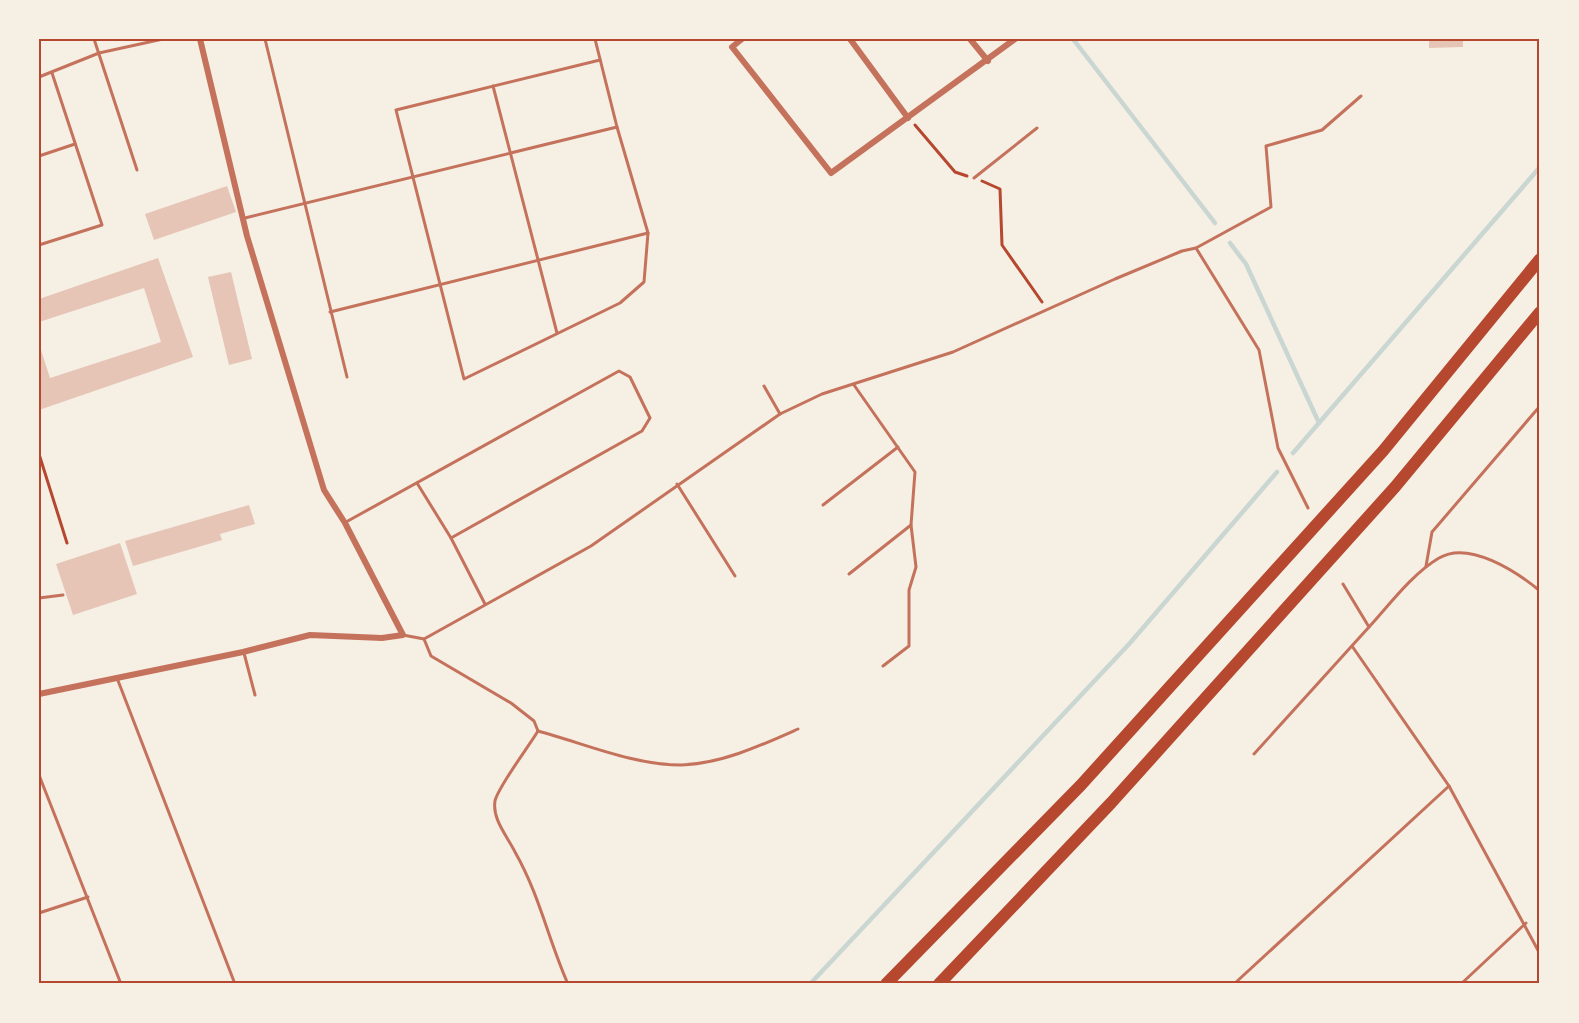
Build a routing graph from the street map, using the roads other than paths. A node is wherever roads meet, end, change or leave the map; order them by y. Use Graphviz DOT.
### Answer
graph roads {
  1 [pos="94,39"];
  2 [pos="163,39"];
  3 [pos="200,39"];
  4 [pos="265,39"];
  5 [pos="595,39"];
  6 [pos="742,39"];
  7 [pos="850,39"];
  8 [pos="970,39"];
  9 [pos="1015,39"];
  10 [pos="99,53"];
  11 [pos="600,60"];
  12 [pos="988,60"];
  13 [pos="51,73"];
  14 [pos="39,77"];
  15 [pos="493,86"];
  16 [pos="1361,96"];
  17 [pos="908,118"];
  18 [pos="617,127"];
  19 [pos="1036,128"];
  20 [pos="75,144"];
  21 [pos="510,153"];
  22 [pos="39,156"];
  23 [pos="137,170"];
  24 [pos="414,177"];
  25 [pos="974,178"];
  26 [pos="305,203"];
  27 [pos="243,219"];
  28 [pos="648,233"];
  29 [pos="39,245"];
  30 [pos="1196,248"];
  31 [pos="1540,259"];
  32 [pos="538,260"];
  33 [pos="441,284"];
  34 [pos="330,312"];
  35 [pos="1540,312"];
  36 [pos="557,333"];
  37 [pos="347,377"];
  38 [pos="854,385"];
  39 [pos="764,386"];
  40 [pos="1540,406"];
  41 [pos="780,414"];
  42 [pos="898,447"];
  43 [pos="417,483"];
  44 [pos="677,484"];
  45 [pos="823,505"];
  46 [pos="1308,508"];
  47 [pos="345,523"];
  48 [pos="911,525"];
  49 [pos="451,538"];
  50 [pos="1426,568"];
  51 [pos="849,574"];
  52 [pos="735,576"];
  53 [pos="1343,584"];
  54 [pos="1540,591"];
  55 [pos="63,596"];
  56 [pos="39,598"];
  57 [pos="485,605"];
  58 [pos="1369,627"];
  59 [pos="403,636"];
  60 [pos="424,639"];
  61 [pos="1352,646"];
  62 [pos="243,652"];
  63 [pos="883,666"];
  64 [pos="117,678"];
  65 [pos="39,694"];
  66 [pos="255,695"];
  67 [pos="798,729"];
  68 [pos="538,730"];
  69 [pos="1254,754"];
  70 [pos="39,775"];
  71 [pos="1449,786"];
  72 [pos="88,897"];
  73 [pos="39,913"];
  74 [pos="1526,923"];
  75 [pos="1540,954"];
  76 [pos="121,984"];
  77 [pos="236,984"];
  78 [pos="568,984"];
  79 [pos="886,984"];
  80 [pos="939,984"];
  81 [pos="1234,984"];
  82 [pos="1461,984"];
  1 -- 10 [label="lane"];
  2 -- 10 [label="lane"];
  3 -- 27 [label="street"];
  4 -- 26 [label="lane"];
  5 -- 11 [label="lane"];
  6 -- 17 [label="street"];
  7 -- 17 [label="street"];
  8 -- 12 [label="street"];
  9 -- 12 [label="street"];
  10 -- 13 [label="lane"];
  10 -- 23 [label="lane"];
  11 -- 15 [label="lane"];
  11 -- 18 [label="lane"];
  12 -- 17 [label="street"];
  13 -- 14 [label="lane"];
  13 -- 20 [label="lane"];
  15 -- 21 [label="lane"];
  15 -- 24 [label="lane"];
  16 -- 30 [label="lane"];
  18 -- 21 [label="lane"];
  18 -- 28 [label="lane"];
  19 -- 25 [label="lane"];
  20 -- 22 [label="lane"];
  20 -- 29 [label="lane"];
  21 -- 24 [label="lane"];
  21 -- 32 [label="lane"];
  24 -- 26 [label="lane"];
  24 -- 33 [label="lane"];
  26 -- 27 [label="lane"];
  26 -- 34 [label="lane"];
  27 -- 47 [label="street"];
  28 -- 32 [label="lane"];
  28 -- 36 [label="lane"];
  30 -- 38 [label="lane"];
  30 -- 46 [label="lane"];
  31 -- 79 [label="highway"];
  32 -- 33 [label="lane"];
  32 -- 36 [label="lane"];
  33 -- 34 [label="lane"];
  33 -- 36 [label="lane"];
  34 -- 37 [label="lane"];
  35 -- 80 [label="highway"];
  38 -- 41 [label="lane"];
  38 -- 42 [label="lane"];
  39 -- 41 [label="lane"];
  40 -- 50 [label="lane"];
  41 -- 44 [label="lane"];
  42 -- 45 [label="lane"];
  42 -- 48 [label="lane"];
  43 -- 47 [label="lane"];
  43 -- 49 [label="lane"];
  43 -- 49 [label="lane"];
  44 -- 52 [label="lane"];
  44 -- 57 [label="lane"];
  47 -- 59 [label="street"];
  48 -- 51 [label="lane"];
  48 -- 63 [label="lane"];
  49 -- 57 [label="lane"];
  50 -- 54 [label="lane"];
  50 -- 58 [label="lane"];
  53 -- 58 [label="lane"];
  55 -- 56 [label="lane"];
  57 -- 60 [label="lane"];
  58 -- 61 [label="lane"];
  59 -- 60 [label="lane"];
  59 -- 62 [label="street"];
  60 -- 68 [label="lane"];
  61 -- 69 [label="lane"];
  61 -- 71 [label="lane"];
  62 -- 64 [label="street"];
  62 -- 66 [label="lane"];
  64 -- 65 [label="street"];
  64 -- 77 [label="lane"];
  67 -- 68 [label="lane"];
  68 -- 78 [label="lane"];
  70 -- 72 [label="lane"];
  71 -- 74 [label="lane"];
  71 -- 81 [label="lane"];
  72 -- 73 [label="lane"];
  72 -- 76 [label="lane"];
  74 -- 75 [label="lane"];
  74 -- 82 [label="lane"];
}
